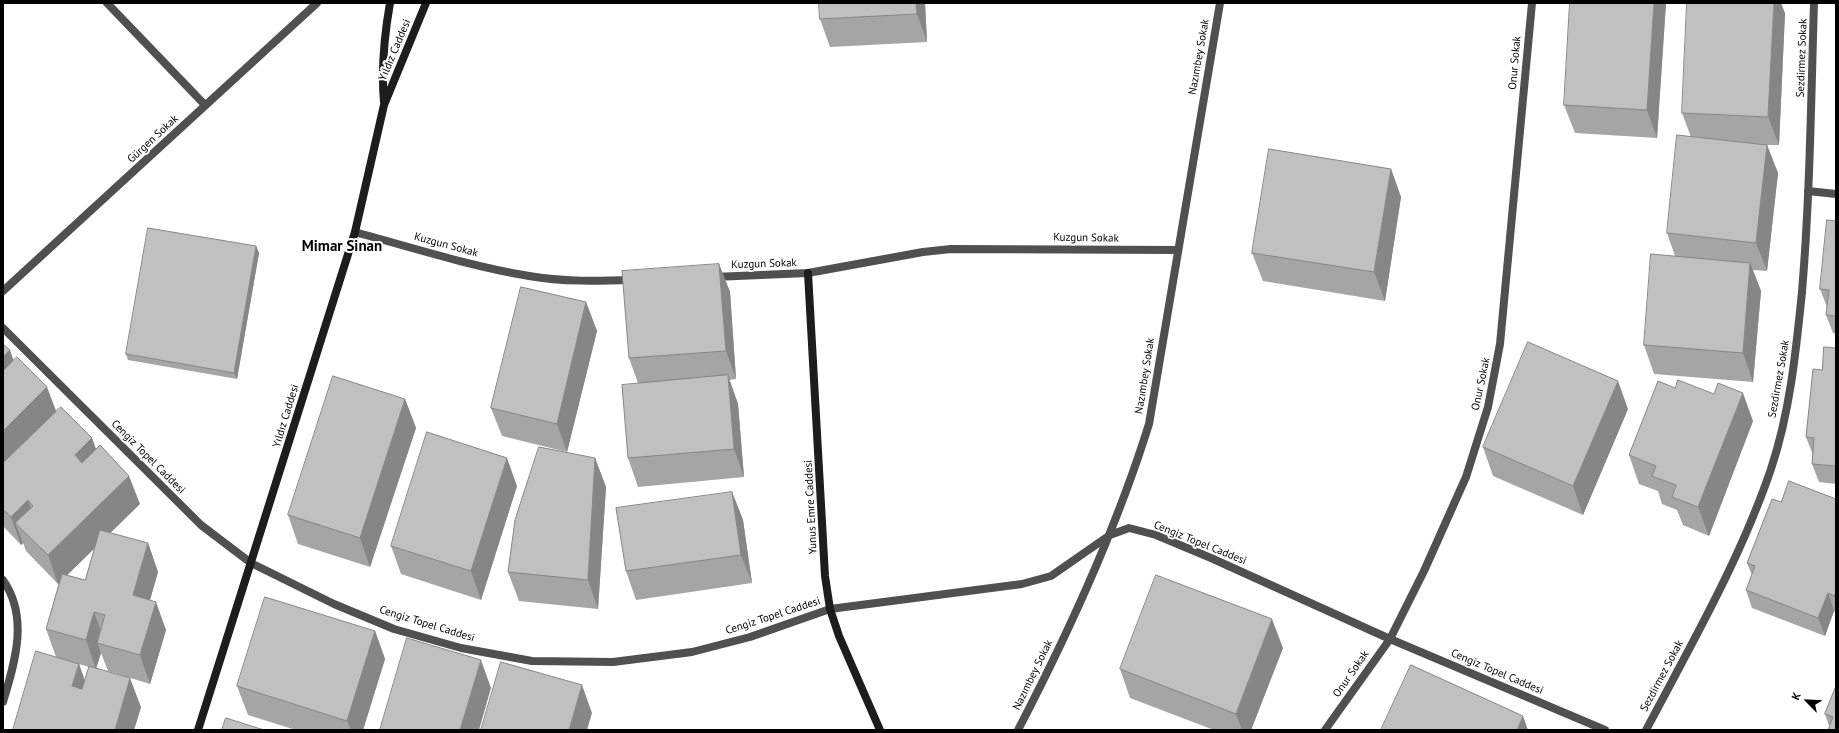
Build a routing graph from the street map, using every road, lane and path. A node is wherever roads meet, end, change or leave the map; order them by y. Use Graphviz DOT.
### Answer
graph roads {
  1 [pos="107,3"];
  2 [pos="317,3"];
  3 [pos="390,3"];
  4 [pos="426,3"];
  5 [pos="1220,3"];
  6 [pos="1532,3"];
  7 [pos="1814,3"];
  8 [pos="206,105"];
  9 [pos="384,105"];
  10 [pos="1808,191"];
  11 [pos="1836,194"];
  12 [pos="355,232"];
  13 [pos="1177,250"];
  14 [pos="808,273"];
  15 [pos="706,277"];
  16 [pos="643,279"];
  17 [pos="3,291"];
  18 [pos="3,328"];
  19 [pos="1110,535"];
  20 [pos="252,563"];
  21 [pos="3,580"];
  22 [pos="830,609"];
  23 [pos="1390,639"];
  24 [pos="3,702"];
  25 [pos="198,730"];
  26 [pos="880,730"];
  27 [pos="1018,730"];
  28 [pos="1325,730"];
  29 [pos="1605,730"];
  30 [pos="1646,730"];
  1 -- 8 [label="street"];
  2 -- 8 [label="street, Gürgen Sokak"];
  3 -- 9 [label="street, Yıldız Caddesi"];
  4 -- 9 [label="street, Yıldız Caddesi"];
  5 -- 13 [label="street, Nazımbey Sokak"];
  6 -- 23 [label="street, Onur Sokak"];
  7 -- 10 [label="street, Sezdirmez Sokak"];
  8 -- 17 [label="street, Gürgen Sokak"];
  9 -- 12 [label="street, Yıldız Caddesi"];
  10 -- 11 [label="street"];
  10 -- 30 [label="street, Sezdirmez Sokak"];
  12 -- 16 [label="street, Kuzgun Sokak"];
  12 -- 20 [label="street, Yıldız Caddesi"];
  13 -- 14 [label="street, Kuzgun Sokak"];
  13 -- 19 [label="street, Nazımbey Sokak"];
  14 -- 15 [label="street, Kuzgun Sokak"];
  14 -- 22 [label="street, Yunus Emre Caddesi"];
  18 -- 20 [label="street, Cengiz Topel Caddesi"];
  19 -- 22 [label="street, Cengiz Topel Caddesi"];
  19 -- 23 [label="street, Cengiz Topel Caddesi"];
  19 -- 27 [label="street, Nazımbey Sokak"];
  20 -- 22 [label="street, Cengiz Topel Caddesi"];
  20 -- 25 [label="street, Yıldız Caddesi"];
  21 -- 24 [label="street"];
  22 -- 26 [label="street, Yunus Emre Caddesi"];
  23 -- 28 [label="street, Onur Sokak"];
  23 -- 29 [label="street, Cengiz Topel Caddesi"];
}
